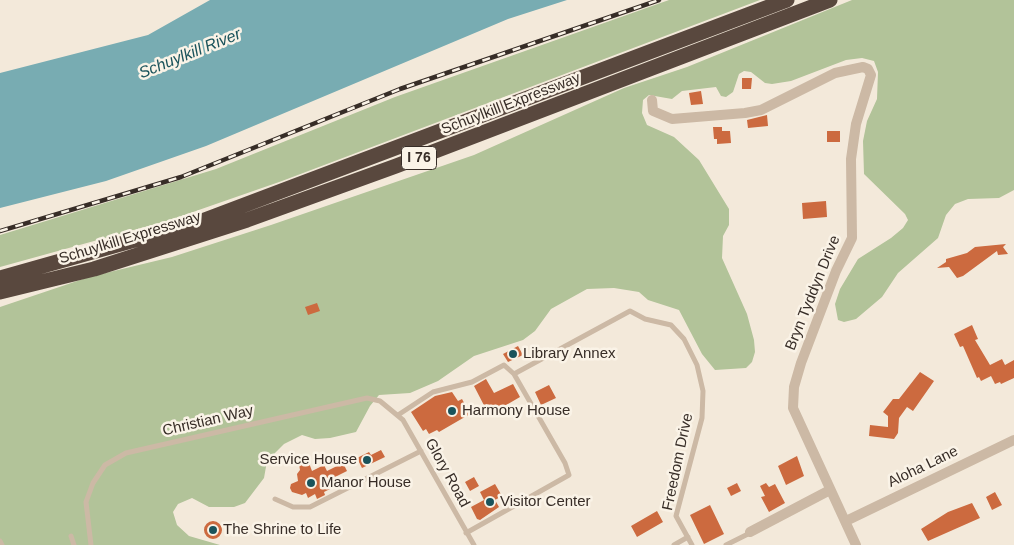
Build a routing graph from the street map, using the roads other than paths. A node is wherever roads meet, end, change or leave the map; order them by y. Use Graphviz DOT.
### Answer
graph roads {
  1 [pos="787,0"];
  2 [pos="830,0"];
  3 [pos="652,100"];
  4 [pos="0,278"];
  5 [pos="0,292"];
  6 [pos="514,374"];
  7 [pos="398,415"];
  8 [pos="1014,440"];
  9 [pos="420,450"];
  10 [pos="830,490"];
  11 [pos="275,499"];
  12 [pos="846,522"];
  13 [pos="750,532"];
  14 [pos="466,533"];
  15 [pos="71,536"];
  16 [pos="688,537"];
  17 [pos="0,541"];
  18 [pos="2,545"];
  19 [pos="74,545"];
  20 [pos="91,545"];
  21 [pos="474,545"];
  22 [pos="674,545"];
  23 [pos="692,545"];
  24 [pos="726,545"];
  25 [pos="856,545"];
  1 -- 4 [label="highway, Schuylkill Expressway / I 76"];
  2 -- 5 [label="highway, Schuylkill Expressway / I 76"];
  3 -- 10 [label="street, Bryn Tyddyn Drive"];
  6 -- 7 [label="lane"];
  6 -- 14 [label="lane"];
  6 -- 16 [label="lane, Freedom Drive"];
  7 -- 9 [label="lane, Glory Road"];
  7 -- 20 [label="lane, Christian Way"];
  8 -- 12 [label="street, Aloha Lane"];
  9 -- 11 [label="lane"];
  9 -- 14 [label="lane, Glory Road"];
  10 -- 12 [label="street, Bryn Tyddyn Drive"];
  10 -- 13 [label="street"];
  12 -- 25 [label="street, Bryn Tyddyn Drive"];
  13 -- 24 [label="lane"];
  14 -- 21 [label="lane, Glory Road"];
  15 -- 19 [label="lane"];
  16 -- 22 [label="lane"];
  16 -- 23 [label="lane, Freedom Drive"];
  17 -- 18 [label="lane"];
}
